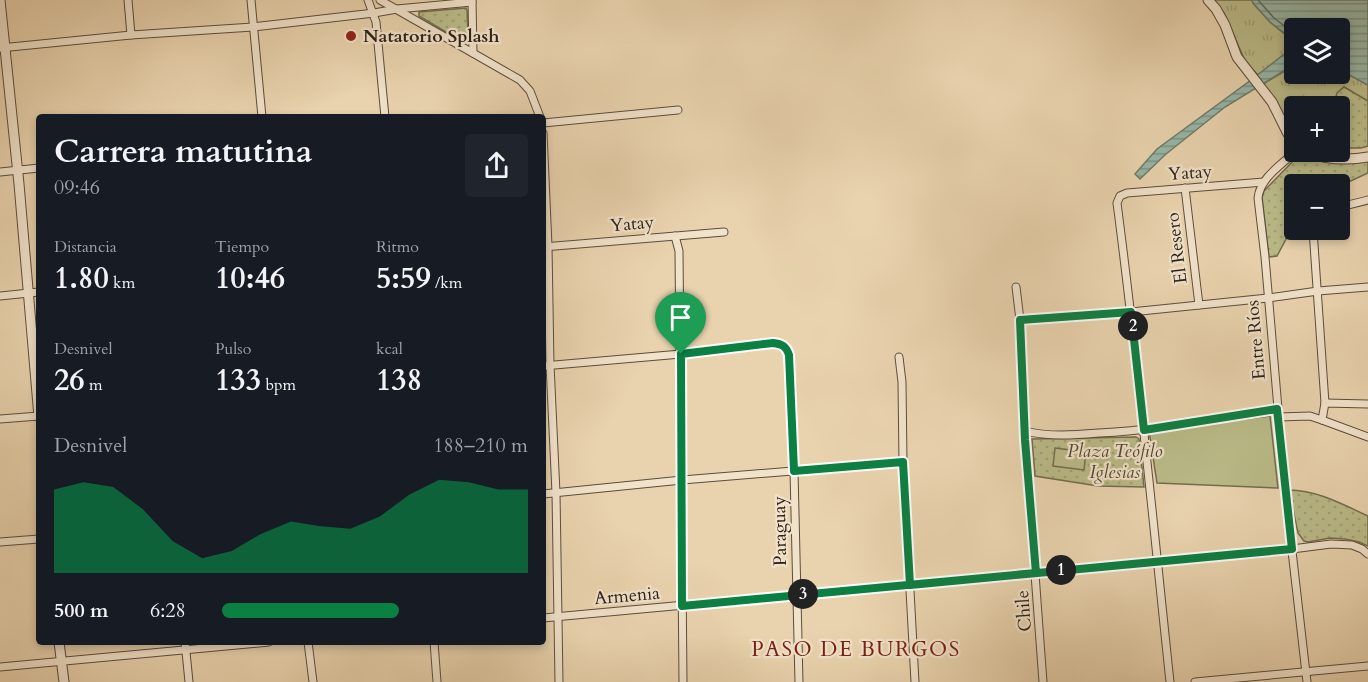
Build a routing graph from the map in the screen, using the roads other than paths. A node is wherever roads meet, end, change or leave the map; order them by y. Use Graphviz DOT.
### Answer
graph roads {
  1 [pos="0,0"];
  2 [pos="128,0"];
  3 [pos="251,0"];
  4 [pos="368,0"];
  5 [pos="380,0"];
  6 [pos="1208,0"];
  7 [pos="472,1"];
  8 [pos="397,9"];
  9 [pos="374,13"];
  10 [pos="253,27"];
  11 [pos="131,35"];
  12 [pos="2,48"];
  13 [pos="473,52"];
  14 [pos="678,110"];
  15 [pos="262,114"];
  16 [pos="385,114"];
  17 [pos="539,114"];
  18 [pos="546,123"];
  19 [pos="1284,126"];
  20 [pos="1368,157"];
  21 [pos="1350,158"];
  22 [pos="1285,162"];
  23 [pos="36,168"];
  24 [pos="17,170"];
  25 [pos="0,172"];
  26 [pos="1264,182"];
  27 [pos="1185,188"];
  28 [pos="1368,200"];
  29 [pos="1350,204"];
  30 [pos="724,232"];
  31 [pos="675,236"];
  32 [pos="1314,240"];
  33 [pos="546,246"];
  34 [pos="1016,287"];
  35 [pos="1368,287"];
  36 [pos="1318,291"];
  37 [pos="36,292"];
  38 [pos="28,293"];
  39 [pos="0,296"];
  40 [pos="1268,298"];
  41 [pos="1199,305"];
  42 [pos="1131,312"];
  43 [pos="1020,320"];
  44 [pos="681,354"];
  45 [pos="899,357"];
  46 [pos="546,366"];
  47 [pos="36,382"];
  48 [pos="1325,403"];
  49 [pos="1368,404"];
  50 [pos="1278,413"];
  51 [pos="36,416"];
  52 [pos="0,419"];
  53 [pos="1322,420"];
  54 [pos="1144,430"];
  55 [pos="1025,431"];
  56 [pos="1368,437"];
  57 [pos="903,462"];
  58 [pos="794,471"];
  59 [pos="682,480"];
  60 [pos="556,493"];
  61 [pos="546,494"];
  62 [pos="36,539"];
  63 [pos="0,543"];
  64 [pos="1292,549"];
  65 [pos="1368,554"];
  66 [pos="1157,562"];
  67 [pos="1036,573"];
  68 [pos="910,585"];
  69 [pos="797,595"];
  70 [pos="682,606"];
  71 [pos="558,617"];
  72 [pos="546,618"];
  73 [pos="59,645"];
  74 [pos="207,645"];
  75 [pos="308,645"];
  76 [pos="434,645"];
  77 [pos="186,646"];
  78 [pos="62,661"];
  79 [pos="1368,666"];
  80 [pos="0,667"];
  81 [pos="1306,671"];
  82 [pos="64,682"];
  83 [pos="189,682"];
  84 [pos="313,682"];
  85 [pos="437,682"];
  86 [pos="559,682"];
  87 [pos="683,682"];
  88 [pos="799,682"];
  89 [pos="915,682"];
  90 [pos="1043,682"];
  91 [pos="1170,682"];
  92 [pos="1195,682"];
  93 [pos="1307,682"];
  1 -- 12 [label="street"];
  2 -- 11 [label="street"];
  3 -- 10 [label="street"];
  4 -- 9 [label="street"];
  5 -- 8 [label="street"];
  6 -- 19 [label="street"];
  7 -- 8 [label="street"];
  7 -- 13 [label="street"];
  8 -- 9 [label="street"];
  8 -- 13 [label="street"];
  9 -- 10 [label="street"];
  9 -- 16 [label="street"];
  10 -- 11 [label="street"];
  10 -- 15 [label="street"];
  11 -- 12 [label="street"];
  12 -- 24 [label="street"];
  13 -- 17 [label="street"];
  14 -- 18 [label="street"];
  20 -- 21 [label="street"];
  22 -- 26 [label="street"];
  23 -- 24 [label="street"];
  24 -- 25 [label="street"];
  24 -- 38 [label="street"];
  26 -- 27 [label="street, Yatay"];
  26 -- 40 [label="street, Entre Ríos"];
  27 -- 41 [label="street, El Resero"];
  27 -- 42 [label="street, Yatay"];
  28 -- 29 [label="street"];
  30 -- 31 [label="street, Yatay"];
  31 -- 33 [label="street, Yatay"];
  31 -- 44 [label="street"];
  32 -- 36 [label="street"];
  33 -- 46 [label="street"];
  34 -- 43 [label="street, Chile"];
  35 -- 36 [label="street"];
  36 -- 40 [label="street"];
  36 -- 48 [label="street"];
  37 -- 38 [label="street"];
  38 -- 39 [label="street"];
  38 -- 47 [label="street"];
  40 -- 41 [label="street"];
  40 -- 50 [label="street, Entre Ríos"];
  41 -- 42 [label="street"];
  42 -- 43 [label="street"];
  42 -- 54 [label="street"];
  43 -- 55 [label="street, Chile"];
  44 -- 46 [label="street"];
  44 -- 58 [label="street, Paraguay"];
  44 -- 59 [label="street"];
  45 -- 57 [label="street"];
  46 -- 60 [label="street"];
  48 -- 49 [label="street"];
  48 -- 53 [label="street"];
  50 -- 53 [label="street"];
  50 -- 54 [label="street"];
  50 -- 64 [label="street, Entre Ríos"];
  51 -- 52 [label="street"];
  53 -- 56 [label="street"];
  54 -- 55 [label="street"];
  54 -- 66 [label="street"];
  55 -- 67 [label="street, Chile"];
  57 -- 58 [label="street"];
  57 -- 68 [label="street"];
  58 -- 59 [label="street"];
  58 -- 69 [label="street, Paraguay"];
  59 -- 60 [label="street"];
  59 -- 70 [label="street"];
  60 -- 61 [label="street"];
  60 -- 71 [label="street"];
  62 -- 63 [label="street"];
  64 -- 65 [label="street, Armenia"];
  64 -- 66 [label="street, Armenia"];
  64 -- 81 [label="street, Entre Ríos"];
  66 -- 67 [label="street, Armenia"];
  66 -- 91 [label="street"];
  67 -- 68 [label="street, Armenia"];
  67 -- 90 [label="street, Chile"];
  68 -- 69 [label="street, Armenia"];
  68 -- 89 [label="street"];
  69 -- 70 [label="street, Armenia"];
  69 -- 88 [label="street, Paraguay"];
  70 -- 71 [label="street, Armenia"];
  70 -- 87 [label="street"];
  71 -- 72 [label="street, Armenia"];
  71 -- 86 [label="street"];
  73 -- 78 [label="street"];
  74 -- 77 [label="street"];
  75 -- 84 [label="street"];
  76 -- 85 [label="street"];
  77 -- 78 [label="street"];
  77 -- 83 [label="street"];
  78 -- 80 [label="street"];
  78 -- 82 [label="street"];
  79 -- 81 [label="street"];
  81 -- 92 [label="street"];
  81 -- 93 [label="street, Entre Ríos"];
}
